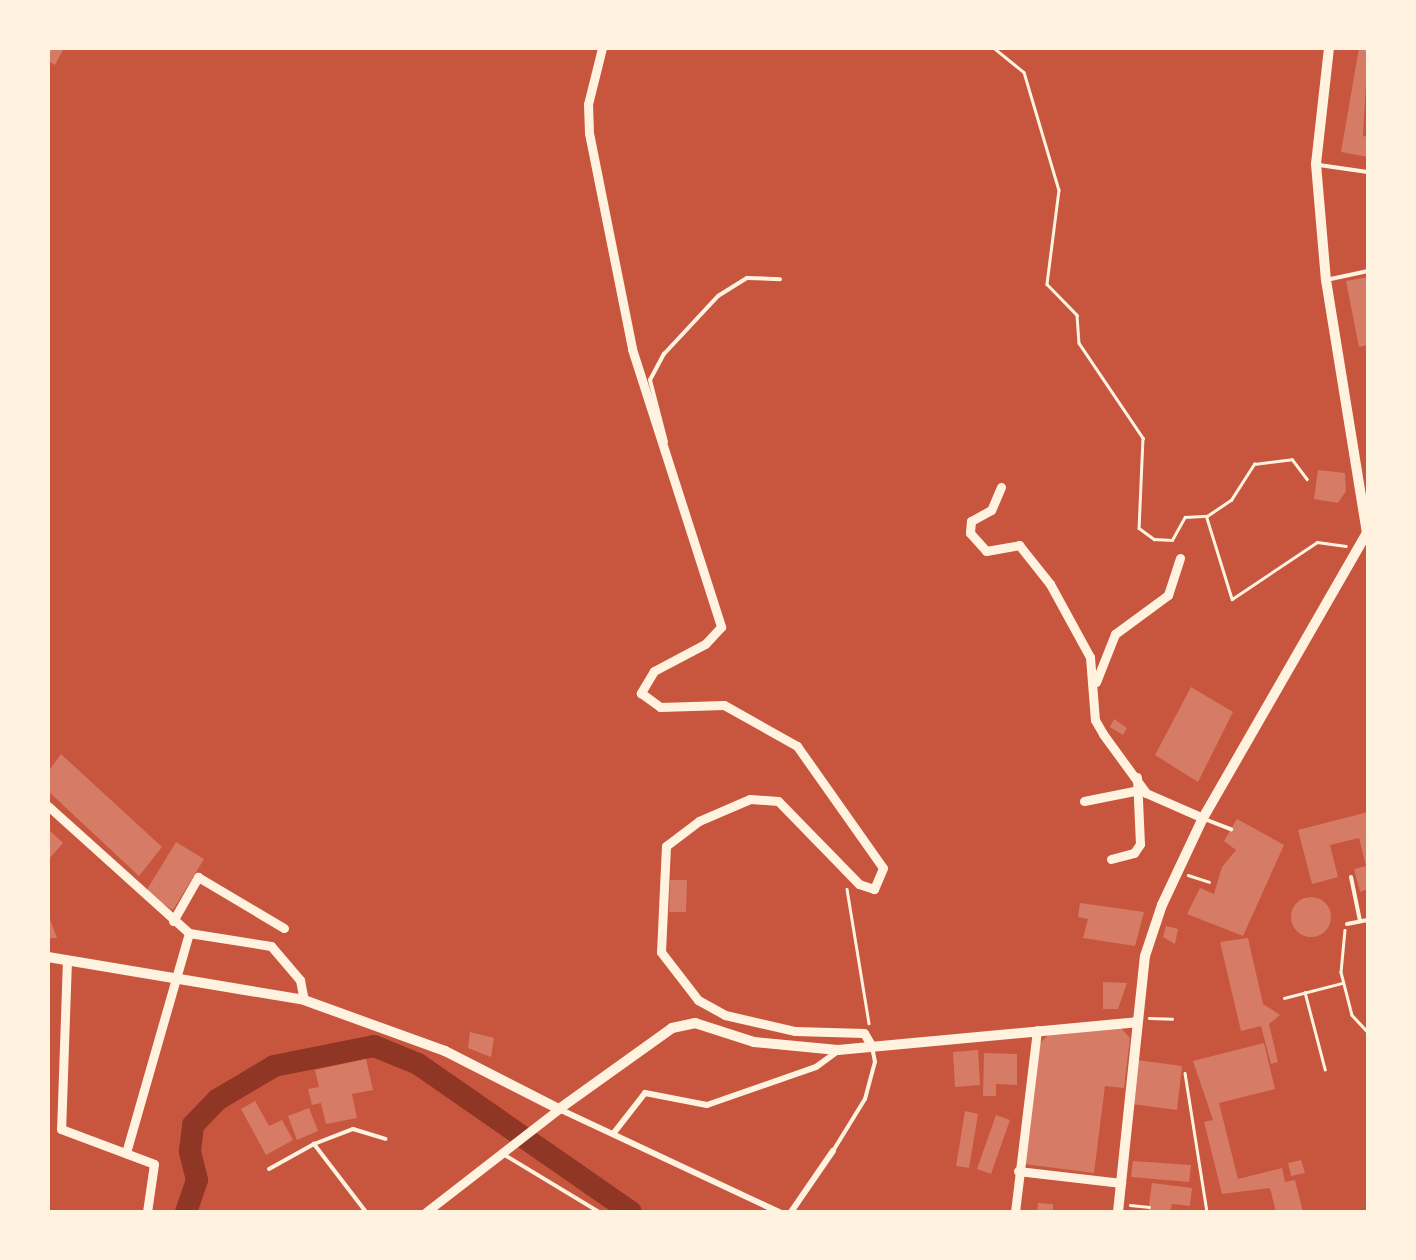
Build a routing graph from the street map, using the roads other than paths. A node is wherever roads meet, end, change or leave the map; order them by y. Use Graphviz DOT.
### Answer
graph roads {
  1 [pos="602,48"];
  2 [pos="1330,48"];
  3 [pos="1316,164"];
  4 [pos="1368,172"];
  5 [pos="1368,271"];
  6 [pos="780,279"];
  7 [pos="1326,280"];
  8 [pos="669,460"];
  9 [pos="1001,487"];
  10 [pos="1367,537"];
  11 [pos="1180,558"];
  12 [pos="1095,685"];
  13 [pos="1137,777"];
  14 [pos="1134,791"];
  15 [pos="1084,801"];
  16 [pos="48,806"];
  17 [pos="1203,818"];
  18 [pos="1230,830"];
  19 [pos="1112,859"];
  20 [pos="1351,877"];
  21 [pos="1368,920"];
  22 [pos="1360,921"];
  23 [pos="173,922"];
  24 [pos="1346,924"];
  25 [pos="284,928"];
  26 [pos="190,933"];
  27 [pos="48,957"];
  28 [pos="68,960"];
  29 [pos="179,977"];
  30 [pos="304,1000"];
  31 [pos="1137,1020"];
  32 [pos="1037,1030"];
  33 [pos="872,1047"];
  34 [pos="838,1050"];
  35 [pos="560,1109"];
  36 [pos="613,1134"];
  37 [pos="385,1139"];
  38 [pos="314,1144"];
  39 [pos="506,1151"];
  40 [pos="833,1151"];
  41 [pos="126,1154"];
  42 [pos="269,1169"];
  43 [pos="1018,1171"];
  44 [pos="1121,1183"];
  45 [pos="147,1212"];
  46 [pos="366,1212"];
  47 [pos="427,1212"];
  48 [pos="599,1212"];
  49 [pos="779,1212"];
  50 [pos="791,1212"];
  51 [pos="1014,1212"];
  52 [pos="1118,1212"];
  1 -- 8 [label="street"];
  2 -- 3 [label="street"];
  3 -- 4 [label="lane"];
  3 -- 7 [label="street"];
  5 -- 7 [label="lane"];
  6 -- 8 [label="lane"];
  7 -- 10 [label="street"];
  8 -- 33 [label="street"];
  9 -- 12 [label="street"];
  10 -- 17 [label="street"];
  11 -- 12 [label="street"];
  12 -- 13 [label="street"];
  13 -- 14 [label="street"];
  13 -- 17 [label="street"];
  14 -- 15 [label="street"];
  14 -- 19 [label="street"];
  16 -- 23 [label="street"];
  17 -- 18 [label="lane"];
  17 -- 31 [label="street"];
  20 -- 22 [label="lane"];
  21 -- 22 [label="lane"];
  22 -- 24 [label="lane"];
  23 -- 25 [label="street"];
  23 -- 26 [label="street"];
  26 -- 29 [label="street"];
  26 -- 30 [label="street"];
  27 -- 28 [label="street"];
  28 -- 29 [label="street"];
  28 -- 41 [label="street"];
  29 -- 30 [label="street"];
  29 -- 41 [label="street"];
  30 -- 35 [label="street"];
  31 -- 32 [label="street"];
  31 -- 44 [label="street"];
  32 -- 33 [label="street"];
  32 -- 43 [label="street"];
  33 -- 34 [label="street"];
  33 -- 40 [label="lane"];
  34 -- 35 [label="street"];
  34 -- 36 [label="street"];
  35 -- 36 [label="street"];
  35 -- 39 [label="street"];
  36 -- 49 [label="street"];
  37 -- 38 [label="lane"];
  38 -- 42 [label="lane"];
  38 -- 46 [label="lane"];
  39 -- 47 [label="street"];
  39 -- 48 [label="lane"];
  40 -- 50 [label="street"];
  41 -- 45 [label="street"];
  43 -- 44 [label="street"];
  43 -- 51 [label="street"];
  44 -- 52 [label="street"];
}
